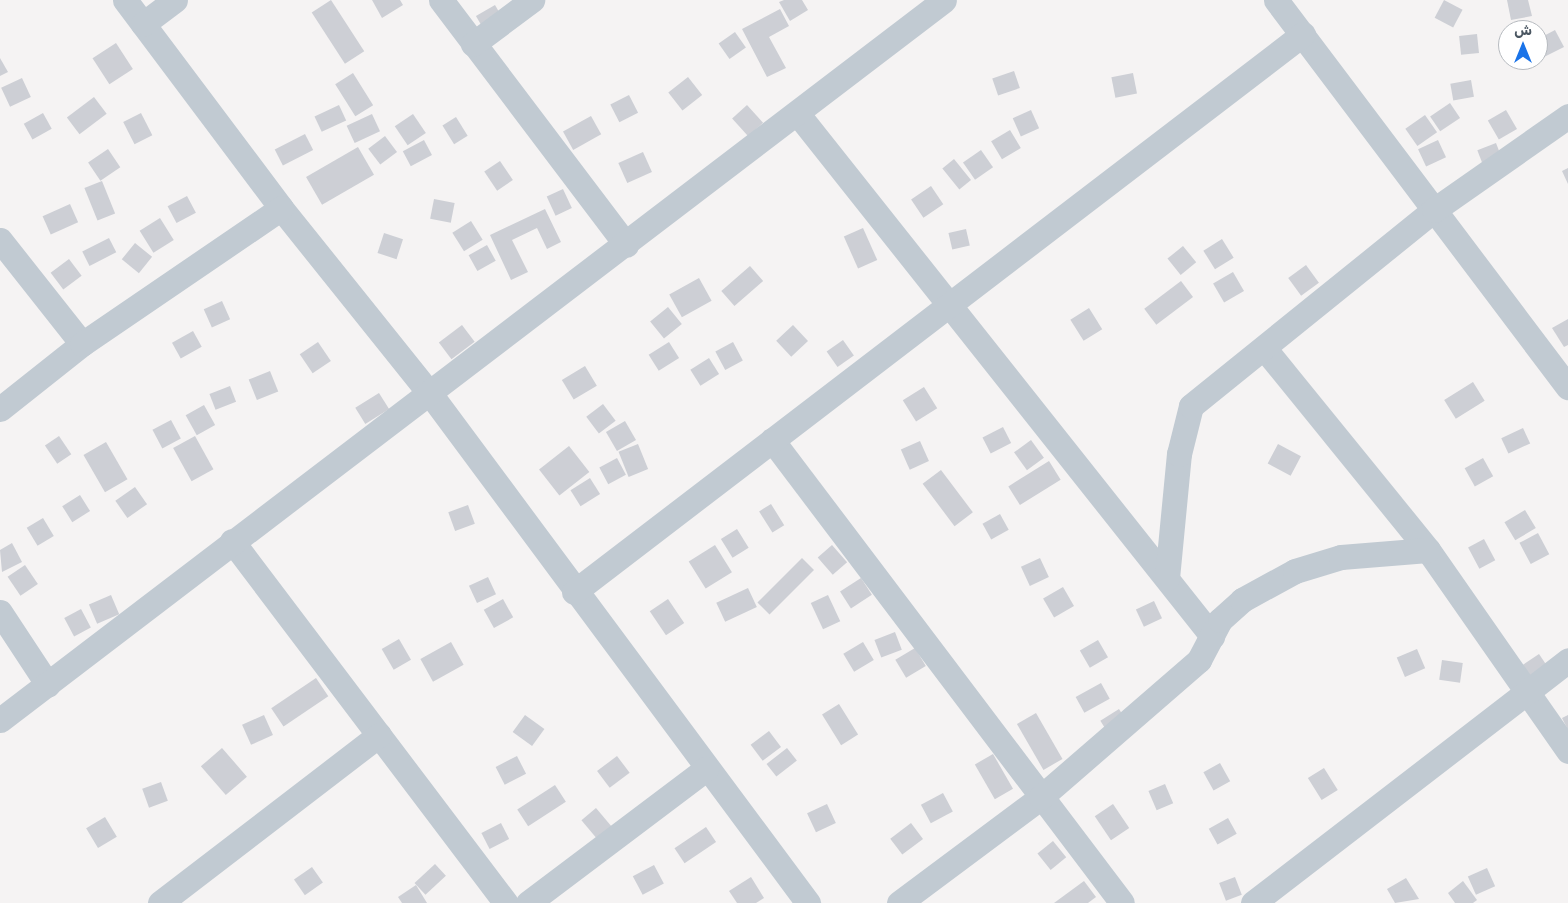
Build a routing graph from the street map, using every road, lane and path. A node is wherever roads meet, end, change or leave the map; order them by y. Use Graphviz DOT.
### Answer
graph roads {
  1 [pos="125,0"];
  2 [pos="174,0"];
  3 [pos="440,0"];
  4 [pos="532,0"];
  5 [pos="944,0"];
  6 [pos="1276,0"];
  7 [pos="143,24"];
  8 [pos="1303,34"];
  9 [pos="473,44"];
  10 [pos="797,113"];
  11 [pos="1568,116"];
  12 [pos="281,208"];
  13 [pos="1434,210"];
  14 [pos="0,240"];
  15 [pos="626,245"];
  16 [pos="950,304"];
  17 [pos="82,344"];
  18 [pos="1264,348"];
  19 [pos="1568,387"];
  20 [pos="431,395"];
  21 [pos="0,409"];
  22 [pos="772,440"];
  23 [pos="232,540"];
  24 [pos="1428,550"];
  25 [pos="1167,578"];
  26 [pos="574,592"];
  27 [pos="0,612"];
  28 [pos="1212,636"];
  29 [pos="1568,660"];
  30 [pos="48,685"];
  31 [pos="1525,694"];
  32 [pos="0,720"];
  33 [pos="379,735"];
  34 [pos="1568,751"];
  35 [pos="706,769"];
  36 [pos="1041,797"];
  37 [pos="160,903"];
  38 [pos="506,903"];
  39 [pos="528,903"];
  40 [pos="808,903"];
  41 [pos="899,903"];
  42 [pos="1122,903"];
  43 [pos="1253,903"];
  1 -- 7 [label="street"];
  2 -- 7 [label="street"];
  3 -- 9 [label="street"];
  4 -- 9 [label="street"];
  5 -- 10 [label="street"];
  6 -- 8 [label="street"];
  7 -- 12 [label="street"];
  8 -- 13 [label="street"];
  8 -- 16 [label="street"];
  9 -- 15 [label="street"];
  10 -- 15 [label="street"];
  10 -- 16 [label="street"];
  11 -- 13 [label="street"];
  12 -- 17 [label="street"];
  12 -- 20 [label="street"];
  13 -- 18 [label="street"];
  13 -- 19 [label="street"];
  14 -- 17 [label="street"];
  15 -- 20 [label="street"];
  16 -- 22 [label="street"];
  16 -- 25 [label="street"];
  17 -- 21 [label="street"];
  18 -- 24 [label="street"];
  18 -- 25 [label="street"];
  20 -- 23 [label="street"];
  20 -- 26 [label="street"];
  22 -- 26 [label="street"];
  22 -- 36 [label="street"];
  23 -- 30 [label="street"];
  23 -- 33 [label="street"];
  24 -- 28 [label="street"];
  24 -- 31 [label="street"];
  25 -- 28 [label="street"];
  26 -- 35 [label="street"];
  27 -- 30 [label="street"];
  28 -- 36 [label="street"];
  29 -- 31 [label="street"];
  30 -- 32 [label="street"];
  31 -- 34 [label="street"];
  31 -- 43 [label="street"];
  33 -- 37 [label="street"];
  33 -- 38 [label="street"];
  35 -- 39 [label="street"];
  35 -- 40 [label="street"];
  36 -- 41 [label="street"];
  36 -- 42 [label="street"];
}
